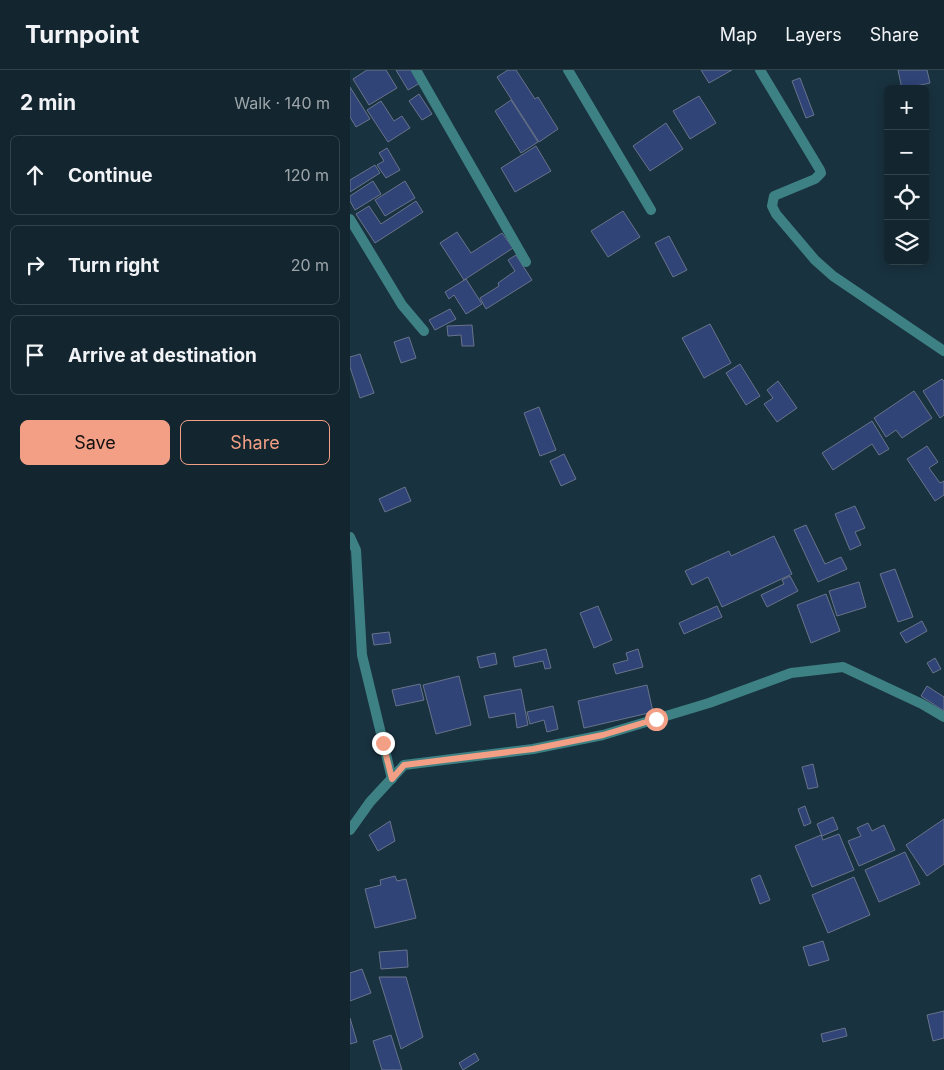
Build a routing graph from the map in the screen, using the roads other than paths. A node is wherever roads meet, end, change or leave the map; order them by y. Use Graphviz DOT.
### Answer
graph roads {
  1 [pos="416,70"];
  2 [pos="568,70"];
  3 [pos="760,70"];
  4 [pos="651,210"];
  5 [pos="350,219"];
  6 [pos="526,262"];
  7 [pos="424,331"];
  8 [pos="944,351"];
  9 [pos="350,537"];
  10 [pos="944,717"];
  11 [pos="392,779"];
  12 [pos="350,830"];
  1 -- 6 [label="street"];
  2 -- 4 [label="street"];
  3 -- 8 [label="street"];
  5 -- 7 [label="street"];
  9 -- 11 [label="street"];
  10 -- 11 [label="street"];
  11 -- 12 [label="street"];
}
